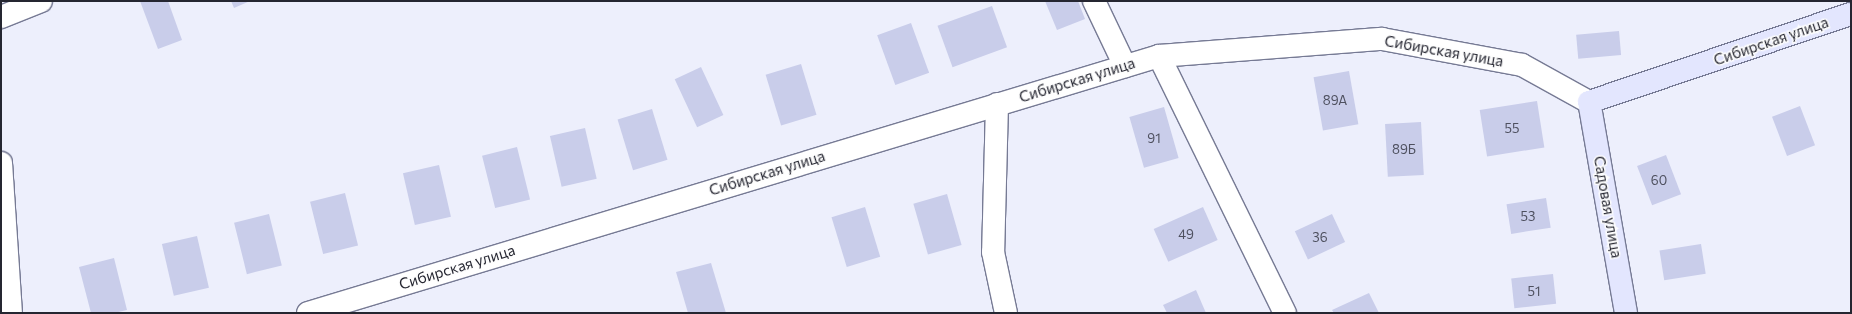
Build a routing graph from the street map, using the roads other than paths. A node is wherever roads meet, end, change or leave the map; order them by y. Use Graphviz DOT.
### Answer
graph roads {
  1 [pos="41,1"];
  2 [pos="1094,1"];
  3 [pos="1851,14"];
  4 [pos="1,17"];
  5 [pos="1160,56"];
  6 [pos="1124,66"];
  7 [pos="1589,102"];
  8 [pos="997,104"];
  9 [pos="1,163"];
  10 [pos="11,313"];
  11 [pos="308,313"];
  12 [pos="1006,313"];
  13 [pos="1285,313"];
  14 [pos="1626,313"];
  1 -- 4 [label="street"];
  2 -- 6 [label="street"];
  3 -- 7 [label="street, Сибирская улица"];
  5 -- 6 [label="street, Сибирская улица"];
  5 -- 7 [label="street, Сибирская улица"];
  5 -- 13 [label="street"];
  6 -- 8 [label="street, Сибирская улица"];
  7 -- 14 [label="street, Садовая улица"];
  8 -- 11 [label="street, Сибирская улица"];
  8 -- 12 [label="street"];
  9 -- 10 [label="street"];
}
